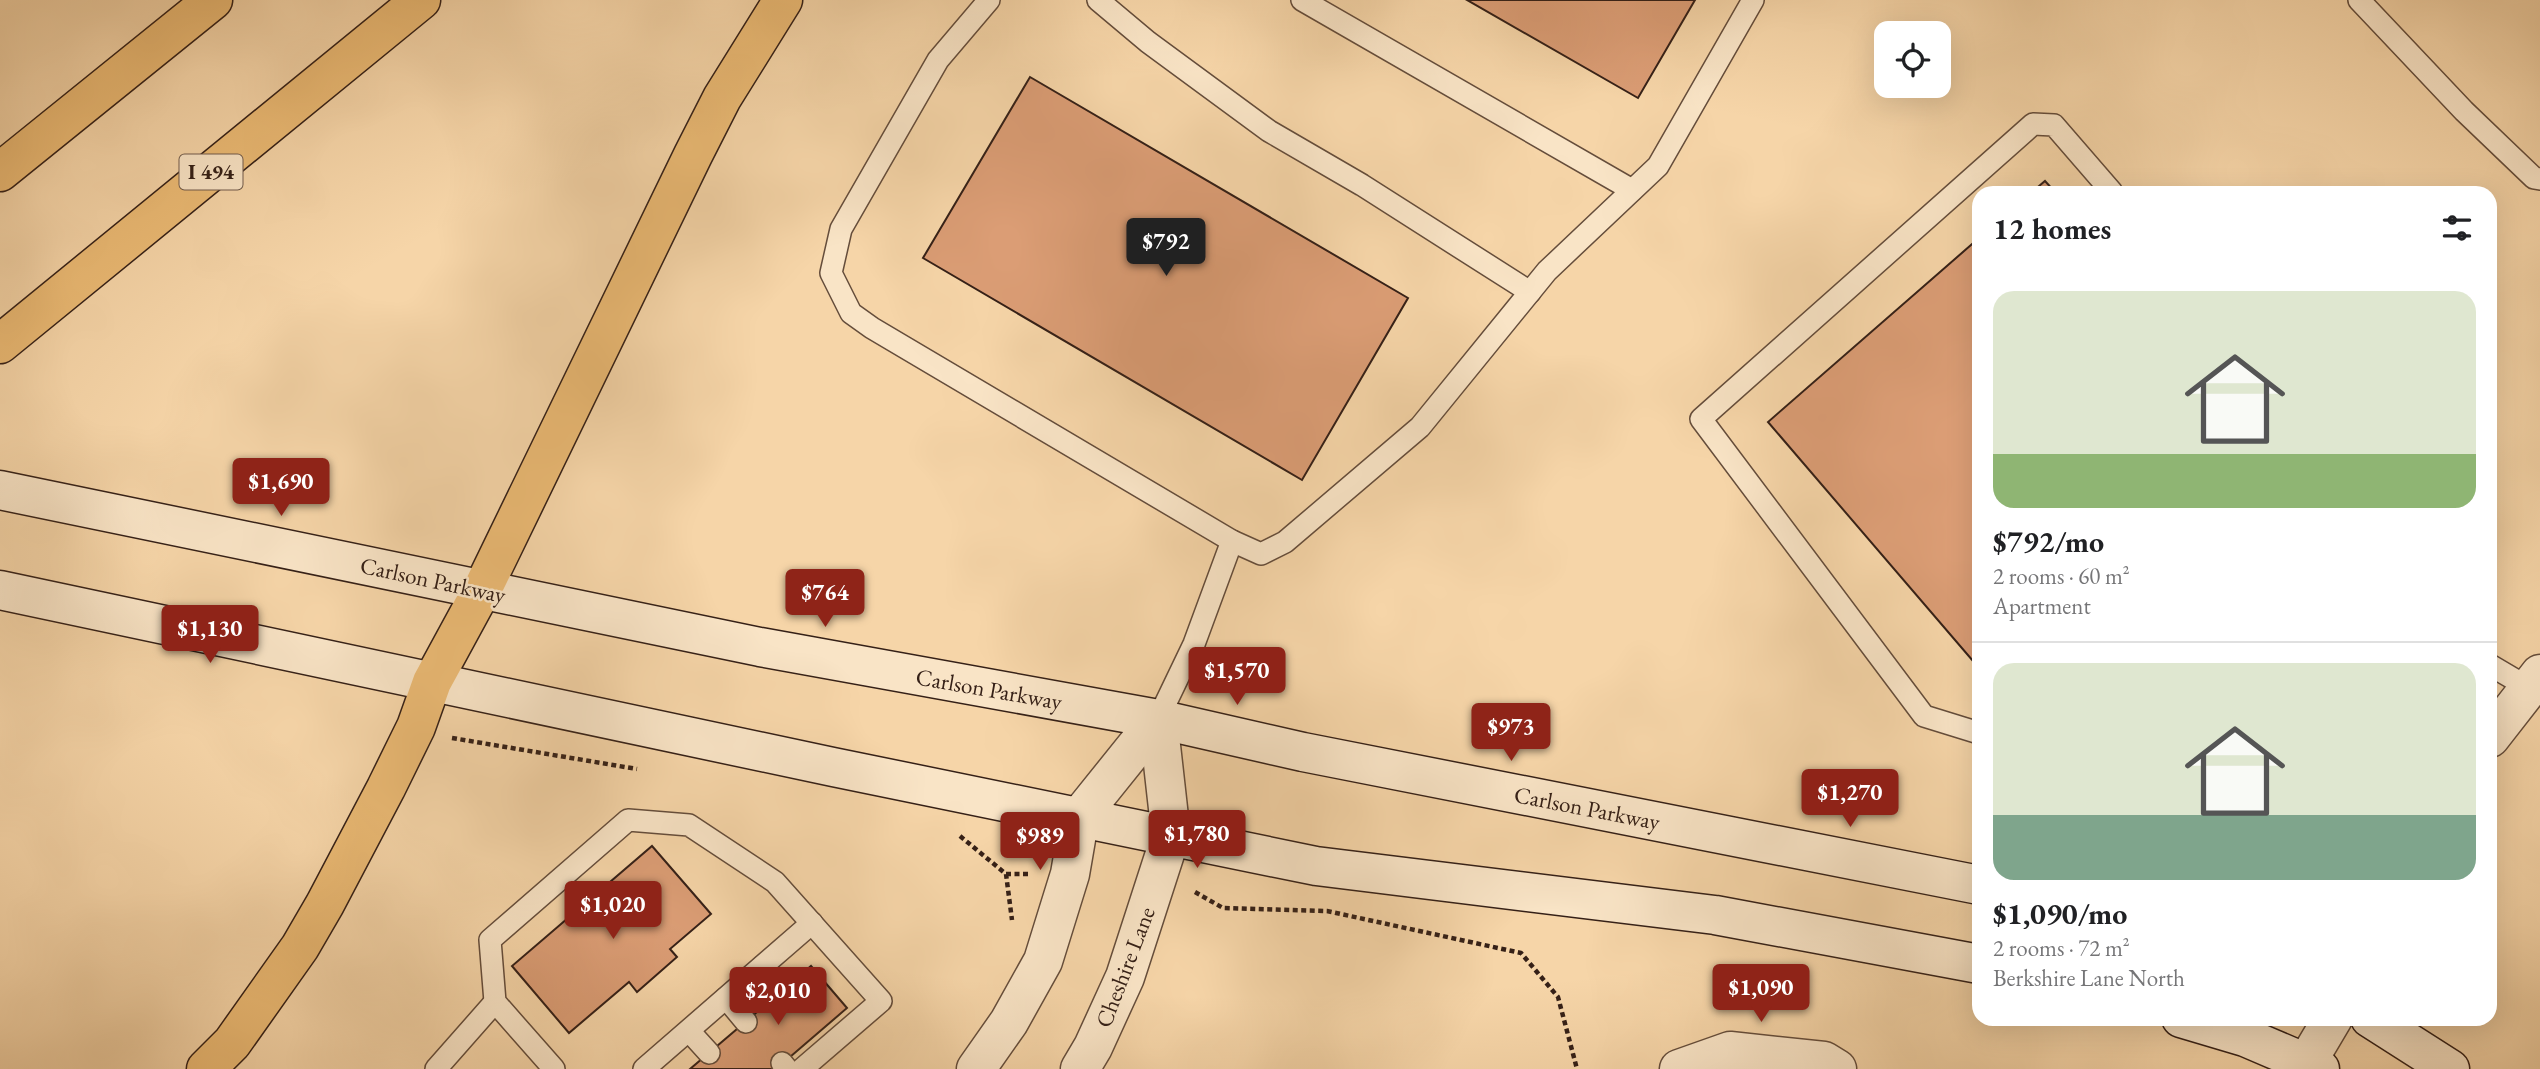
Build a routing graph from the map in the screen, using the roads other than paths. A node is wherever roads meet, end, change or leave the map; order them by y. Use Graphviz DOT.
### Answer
graph roads {
  1 [pos="213,0"];
  2 [pos="421,0"];
  3 [pos="783,0"];
  4 [pos="989,0"];
  5 [pos="1098,0"];
  6 [pos="1302,0"];
  7 [pos="1753,0"];
  8 [pos="2360,0"];
  9 [pos="0,172"];
  10 [pos="2540,179"];
  11 [pos="2107,186"];
  12 [pos="1632,190"];
  13 [pos="1530,292"];
  14 [pos="0,344"];
  15 [pos="0,490"];
  16 [pos="1232,541"];
  17 [pos="0,590"];
  18 [pos="482,590"];
  19 [pos="2497,667"];
  20 [pos="2535,681"];
  21 [pos="432,682"];
  22 [pos="1158,719"];
  23 [pos="2497,729"];
  24 [pos="1972,731"];
  25 [pos="1080,816"];
  26 [pos="1171,835"];
  27 [pos="1972,884"];
  28 [pos="812,923"];
  29 [pos="1972,963"];
  30 [pos="763,966"];
  31 [pos="783,990"];
  32 [pos="726,998"];
  33 [pos="495,1002"];
  34 [pos="746,1022"];
  35 [pos="2207,1026"];
  36 [pos="2330,1026"];
  37 [pos="2383,1026"];
  38 [pos="688,1031"];
  39 [pos="709,1053"];
  40 [pos="2313,1066"];
  41 [pos="650,1067"];
  42 [pos="790,1067"];
  43 [pos="206,1069"];
  44 [pos="436,1069"];
  45 [pos="554,1069"];
  46 [pos="976,1069"];
  47 [pos="1080,1069"];
  48 [pos="1679,1069"];
  49 [pos="1837,1069"];
  50 [pos="2450,1069"];
  1 -- 9 [label="highway"];
  2 -- 14 [label="highway, I 494"];
  3 -- 18 [label="highway"];
  4 -- 16 [label="lane"];
  5 -- 13 [label="lane"];
  6 -- 12 [label="lane"];
  7 -- 12 [label="lane"];
  8 -- 10 [label="lane"];
  11 -- 24 [label="lane"];
  12 -- 13 [label="lane"];
  13 -- 16 [label="lane"];
  15 -- 18 [label="main road, Carlson Parkway"];
  16 -- 22 [label="lane"];
  17 -- 21 [label="main road"];
  18 -- 21 [label="highway"];
  18 -- 22 [label="main road, Carlson Parkway"];
  19 -- 20 [label="lane"];
  20 -- 23 [label="main road"];
  21 -- 25 [label="main road"];
  21 -- 43 [label="highway"];
  22 -- 25 [label="main road"];
  22 -- 26 [label="main road, Cheshire Lane"];
  22 -- 27 [label="main road, Carlson Parkway"];
  25 -- 26 [label="main road"];
  25 -- 46 [label="main road"];
  26 -- 29 [label="main road"];
  26 -- 47 [label="main road, Cheshire Lane"];
  28 -- 30 [label="lane"];
  28 -- 33 [label="lane"];
  28 -- 42 [label="lane"];
  30 -- 31 [label="lane"];
  30 -- 32 [label="lane"];
  32 -- 34 [label="lane"];
  32 -- 38 [label="lane"];
  33 -- 44 [label="lane"];
  33 -- 45 [label="lane"];
  35 -- 40 [label="main road"];
  36 -- 40 [label="main road"];
  37 -- 50 [label="main road"];
  38 -- 39 [label="lane"];
  38 -- 41 [label="lane"];
  48 -- 49 [label="main road"];
}
